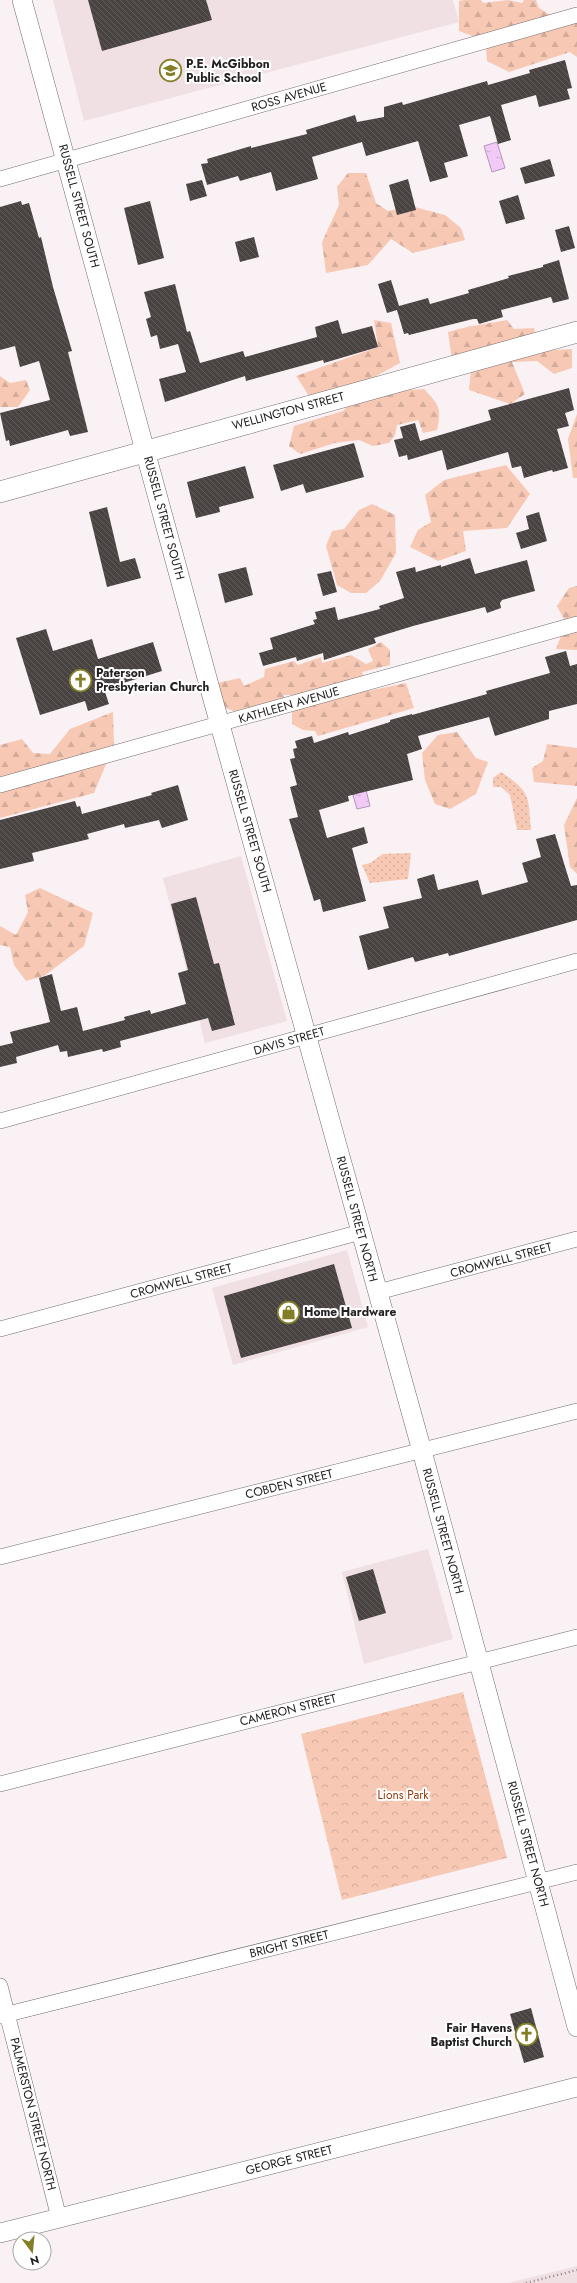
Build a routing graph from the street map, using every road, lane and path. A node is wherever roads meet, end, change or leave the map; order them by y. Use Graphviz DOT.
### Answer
graph roads {
  1 [pos="22,0"];
  2 [pos="577,15"];
  3 [pos="67,161"];
  4 [pos="0,179"];
  5 [pos="577,332"];
  6 [pos="146,451"];
  7 [pos="0,492"];
  8 [pos="577,624"];
  9 [pos="220,724"];
  10 [pos="0,785"];
  11 [pos="577,961"];
  12 [pos="307,1036"];
  13 [pos="0,1121"];
  14 [pos="361,1232"];
  15 [pos="577,1239"];
  16 [pos="378,1292"];
  17 [pos="0,1329"];
  18 [pos="577,1411"];
  19 [pos="422,1451"];
  20 [pos="0,1557"];
  21 [pos="577,1637"];
  22 [pos="479,1662"];
  23 [pos="0,1784"];
  24 [pos="577,1872"];
  25 [pos="538,1882"];
  26 [pos="0,1986"];
  27 [pos="4,2015"];
  28 [pos="577,2027"];
  29 [pos="577,2087"];
  30 [pos="59,2218"];
  31 [pos="0,2233"];
  32 [pos="577,2270"];
  33 [pos="526,2283"];
  1 -- 3 [label="street, RUSSELL STREET SOUTH"];
  2 -- 3 [label="street, ROSS AVENUE"];
  3 -- 4 [label="street, ROSS AVENUE"];
  3 -- 6 [label="street, RUSSELL STREET SOUTH"];
  5 -- 6 [label="main road, WELLINGTON STREET"];
  6 -- 7 [label="main road, WELLINGTON STREET"];
  6 -- 9 [label="street, RUSSELL STREET SOUTH"];
  8 -- 9 [label="street, KATHLEEN AVENUE"];
  9 -- 10 [label="street, KATHLEEN AVENUE"];
  9 -- 12 [label="street, RUSSELL STREET SOUTH"];
  11 -- 12 [label="street, DAVIS STREET"];
  12 -- 13 [label="street, DAVIS STREET"];
  12 -- 14 [label="street, RUSSELL STREET NORTH"];
  14 -- 16 [label="street, RUSSELL STREET NORTH"];
  14 -- 17 [label="street, CROMWELL STREET"];
  15 -- 16 [label="street, CROMWELL STREET"];
  16 -- 19 [label="street, RUSSELL STREET NORTH"];
  18 -- 19 [label="street, COBDEN STREET"];
  19 -- 20 [label="street, COBDEN STREET"];
  19 -- 22 [label="street, RUSSELL STREET NORTH"];
  21 -- 22 [label="street, CAMERON STREET"];
  22 -- 23 [label="street, CAMERON STREET"];
  22 -- 25 [label="street, RUSSELL STREET NORTH"];
  24 -- 25 [label="street, BRIGHT STREET"];
  25 -- 27 [label="street, BRIGHT STREET"];
  25 -- 28 [label="street, RUSSELL STREET NORTH"];
  26 -- 27 [label="street, PALMERSTON STREET NORTH"];
  27 -- 30 [label="street, PALMERSTON STREET NORTH"];
  29 -- 30 [label="street, GEORGE STREET"];
  30 -- 31 [label="street, GEORGE STREET"];
  32 -- 33 [label="path"];
}
